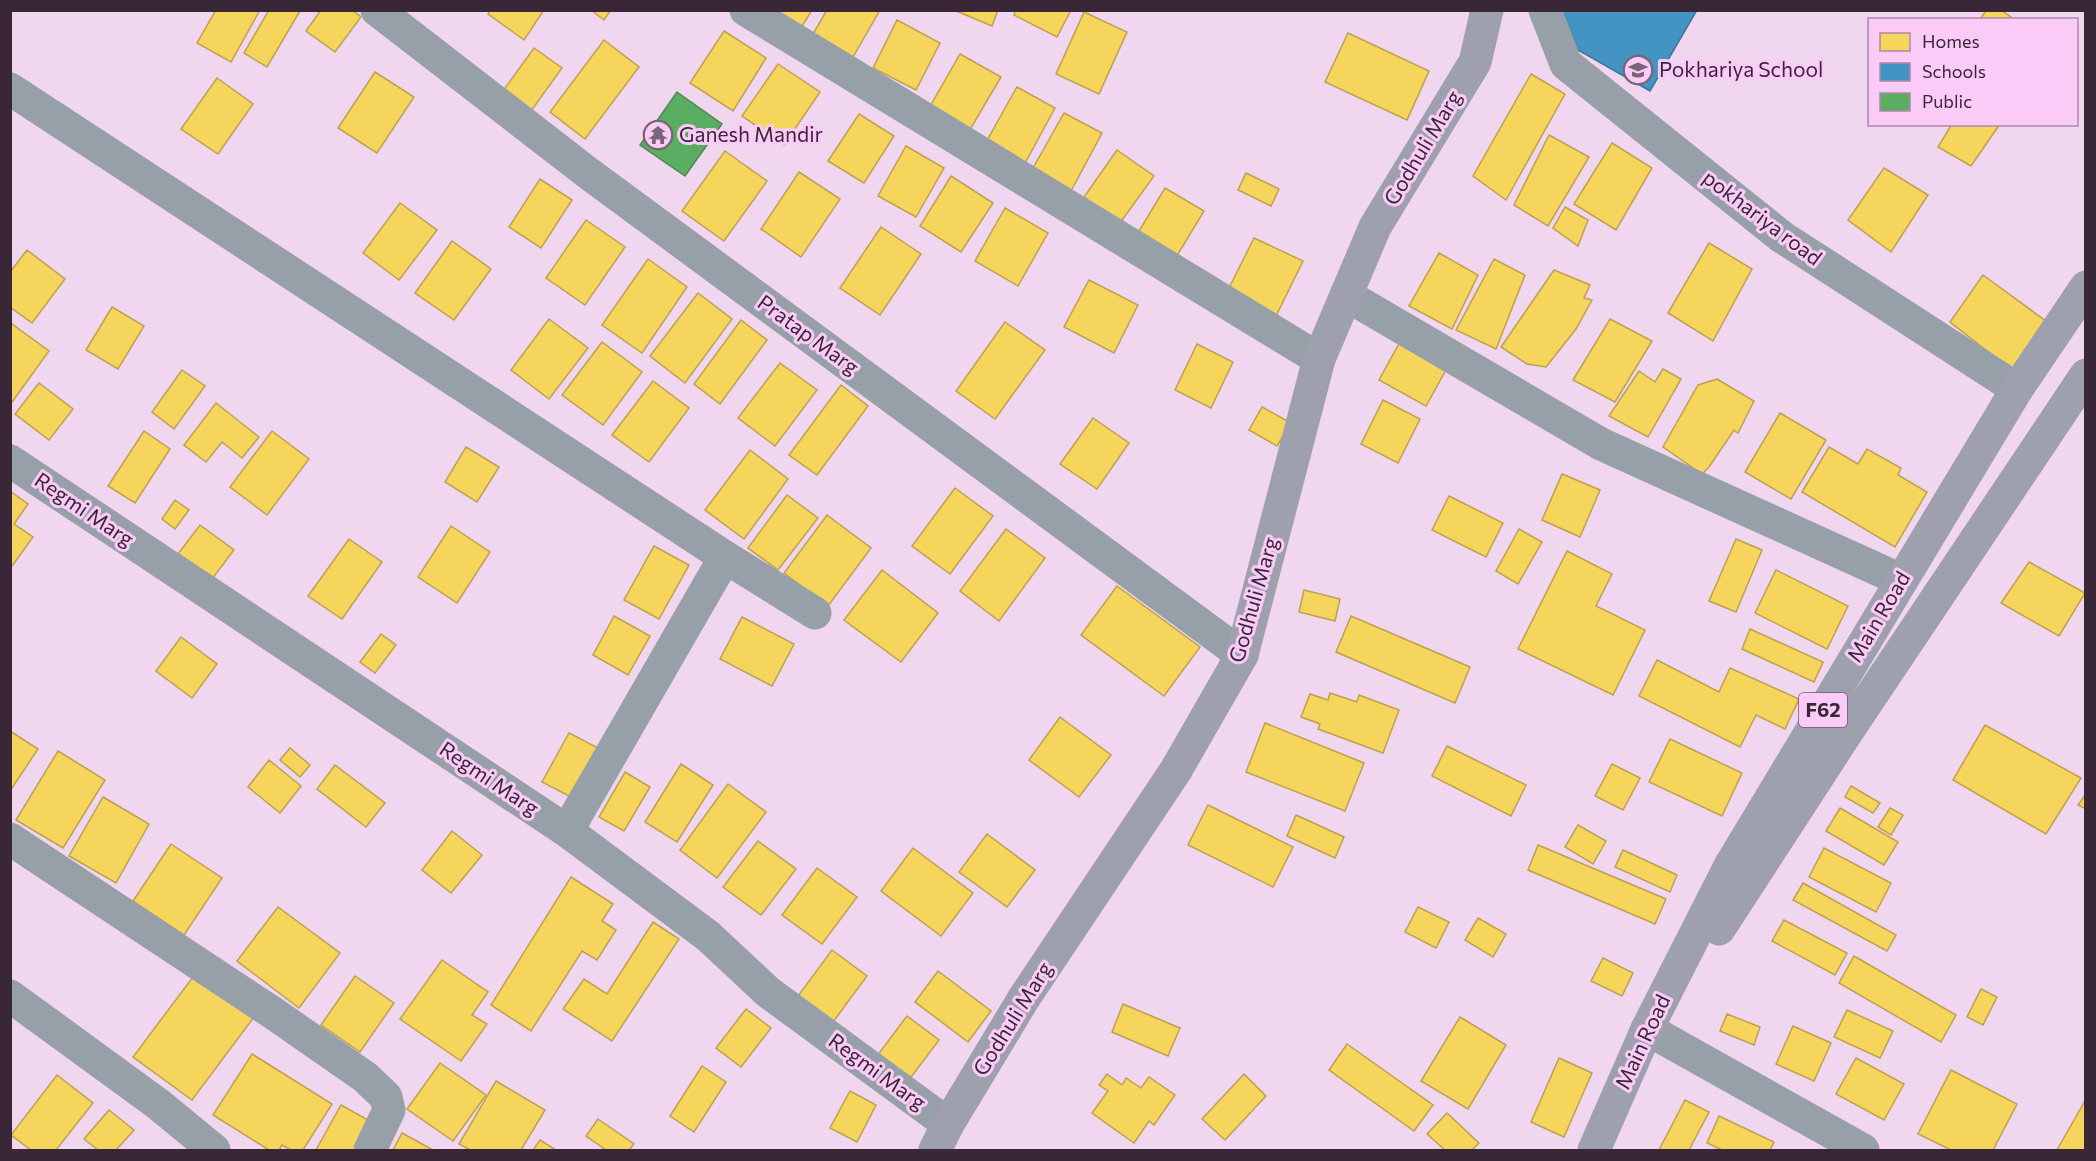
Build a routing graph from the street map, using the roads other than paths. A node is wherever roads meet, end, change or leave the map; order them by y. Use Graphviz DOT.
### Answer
graph roads {
  1 [pos="377,10"];
  2 [pos="746,10"];
  3 [pos="1487,10"];
  4 [pos="1545,10"];
  5 [pos="10,88"];
  6 [pos="2085,287"];
  7 [pos="1346,295"];
  8 [pos="1318,359"];
  9 [pos="2085,375"];
  10 [pos="2017,389"];
  11 [pos="10,461"];
  12 [pos="725,557"];
  13 [pos="1901,580"];
  14 [pos="815,613"];
  15 [pos="1242,655"];
  16 [pos="567,831"];
  17 [pos="10,839"];
  18 [pos="10,996"];
  19 [pos="1657,1035"];
  20 [pos="942,1137"];
  21 [pos="214,1150"];
  22 [pos="370,1150"];
  23 [pos="1594,1150"];
  24 [pos="1613,1150"];
  25 [pos="1863,1150"];
  1 -- 15 [label="street, Pratap Marg"];
  2 -- 8 [label="street"];
  3 -- 7 [label="main road, Godhuli Marg"];
  4 -- 10 [label="street, pokhariya road"];
  5 -- 12 [label="street"];
  6 -- 10 [label="main road, Main Road / F62"];
  7 -- 8 [label="main road, Godhuli Marg"];
  7 -- 13 [label="street"];
  8 -- 15 [label="main road, Godhuli Marg"];
  9 -- 19 [label="main road, Main Road / F62"];
  10 -- 13 [label="main road, Main Road / F62"];
  11 -- 16 [label="street, Regmi Marg"];
  12 -- 14 [label="street"];
  12 -- 16 [label="street"];
  13 -- 19 [label="main road, Main Road / F62"];
  15 -- 20 [label="main road, Godhuli Marg"];
  16 -- 20 [label="street, Regmi Marg"];
  17 -- 22 [label="street"];
  18 -- 21 [label="street"];
  19 -- 23 [label="main road, Main Road / F62"];
  19 -- 24 [label="main road, Main Road / F62"];
  19 -- 25 [label="street"];
}
